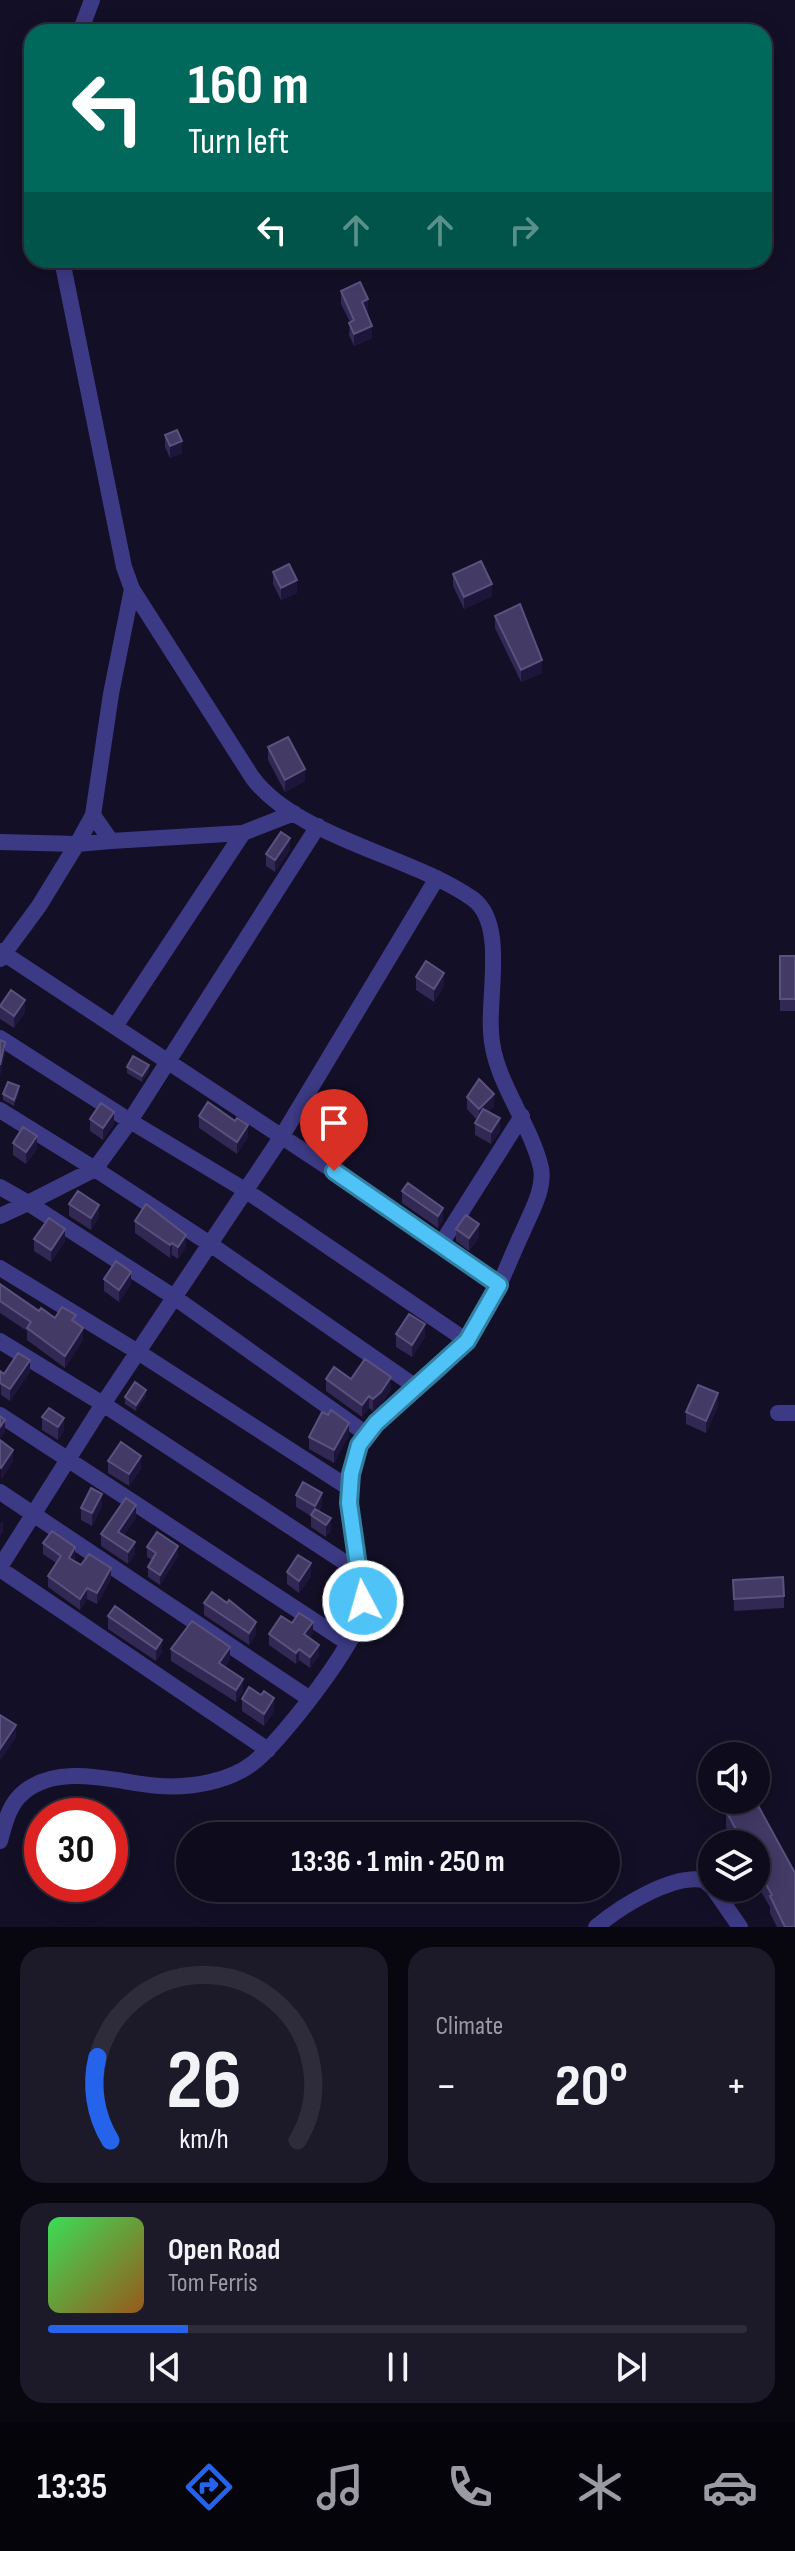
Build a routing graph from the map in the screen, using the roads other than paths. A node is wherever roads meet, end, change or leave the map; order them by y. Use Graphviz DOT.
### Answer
graph roads {
  1 [pos="92,0"];
  2 [pos="83,24"];
  3 [pos="64,268"];
  4 [pos="132,589"];
  5 [pos="294,813"];
  6 [pos="93,815"];
  7 [pos="318,826"];
  8 [pos="243,833"];
  9 [pos="111,841"];
  10 [pos="0,842"];
  11 [pos="77,844"];
  12 [pos="437,878"];
  13 [pos="1,954"];
  14 [pos="116,1025"];
  15 [pos="0,1038"];
  16 [pos="170,1062"];
  17 [pos="0,1110"];
  18 [pos="522,1116"];
  19 [pos="130,1121"];
  20 [pos="282,1136"];
  21 [pos="95,1169"];
  22 [pos="0,1187"];
  23 [pos="245,1190"];
  24 [pos="28,1203"];
  25 [pos="0,1216"];
  26 [pos="210,1244"];
  27 [pos="441,1244"];
  28 [pos="0,1268"];
  29 [pos="499,1285"];
  30 [pos="174,1297"];
  31 [pos="0,1341"];
  32 [pos="467,1341"];
  33 [pos="138,1352"];
  34 [pos="416,1387"];
  35 [pos="103,1404"];
  36 [pos="0,1415"];
  37 [pos="365,1433"];
  38 [pos="69,1459"];
  39 [pos="349,1488"];
  40 [pos="0,1492"];
  41 [pos="34,1514"];
  42 [pos="0,1568"];
  43 [pos="361,1573"];
  44 [pos="348,1643"];
  45 [pos="310,1699"];
  46 [pos="268,1750"];
  47 [pos="3,1818"];
  48 [pos="0,1841"];
  49 [pos="698,1880"];
  50 [pos="722,1902"];
  51 [pos="596,1927"];
  52 [pos="740,1927"];
  1 -- 2 [label="street"];
  3 -- 4 [label="street"];
  4 -- 5 [label="street"];
  4 -- 6 [label="street"];
  5 -- 7 [label="street"];
  5 -- 8 [label="street"];
  6 -- 9 [label="street"];
  6 -- 11 [label="street"];
  7 -- 12 [label="street"];
  7 -- 16 [label="street"];
  8 -- 9 [label="street"];
  8 -- 14 [label="street"];
  9 -- 11 [label="street"];
  10 -- 11 [label="street"];
  11 -- 13 [label="street"];
  12 -- 18 [label="street"];
  12 -- 20 [label="street"];
  13 -- 14 [label="street"];
  14 -- 16 [label="street"];
  15 -- 19 [label="street"];
  16 -- 19 [label="street"];
  16 -- 20 [label="street"];
  17 -- 21 [label="street"];
  18 -- 27 [label="street"];
  18 -- 29 [label="street"];
  19 -- 21 [label="street"];
  19 -- 23 [label="street"];
  20 -- 23 [label="street"];
  20 -- 27 [label="street"];
  21 -- 24 [label="street"];
  21 -- 26 [label="street"];
  22 -- 24 [label="street"];
  23 -- 26 [label="street"];
  23 -- 32 [label="street"];
  24 -- 25 [label="street"];
  24 -- 30 [label="street"];
  26 -- 30 [label="street"];
  26 -- 34 [label="street"];
  27 -- 29 [label="street"];
  28 -- 33 [label="street"];
  29 -- 32 [label="street"];
  30 -- 33 [label="street"];
  30 -- 37 [label="street"];
  31 -- 35 [label="street"];
  32 -- 34 [label="street"];
  33 -- 35 [label="street"];
  33 -- 39 [label="street"];
  34 -- 37 [label="street"];
  35 -- 38 [label="street"];
  35 -- 43 [label="street"];
  36 -- 38 [label="street"];
  37 -- 39 [label="street"];
  38 -- 41 [label="street"];
  38 -- 44 [label="street"];
  39 -- 43 [label="street"];
  40 -- 41 [label="street"];
  41 -- 42 [label="street"];
  41 -- 45 [label="street"];
  42 -- 46 [label="street"];
  43 -- 44 [label="street"];
  44 -- 45 [label="street"];
  45 -- 46 [label="street"];
  46 -- 47 [label="street"];
  47 -- 48 [label="street"];
  49 -- 51 [label="street"];
  50 -- 52 [label="street"];
}
